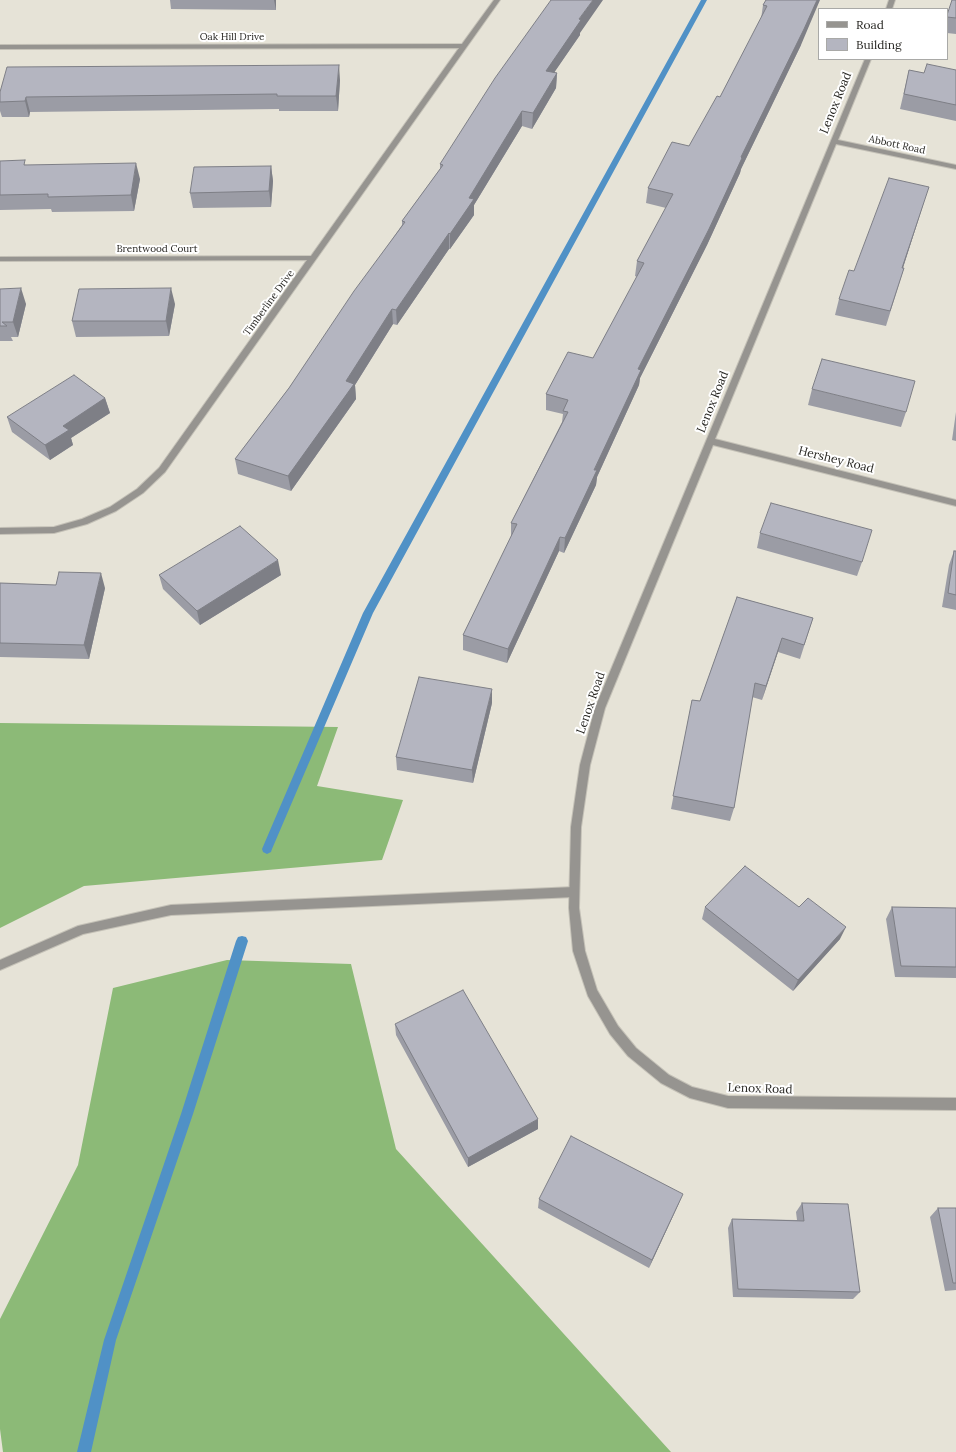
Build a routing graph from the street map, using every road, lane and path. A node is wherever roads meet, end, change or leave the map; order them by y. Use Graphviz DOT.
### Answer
graph roads {
  1 [pos="497,0"];
  2 [pos="464,46"];
  3 [pos="0,47"];
  4 [pos="868,60"];
  5 [pos="835,142"];
  6 [pos="956,167"];
  7 [pos="313,258"];
  8 [pos="0,259"];
  9 [pos="711,440"];
  10 [pos="956,503"];
  11 [pos="0,531"];
  12 [pos="574,892"];
  13 [pos="0,965"];
  14 [pos="956,1104"];
  1 -- 2 [label="street, Timberline Drive"];
  2 -- 3 [label="street, Oak Hill Drive"];
  2 -- 7 [label="street, Timberline Drive"];
  4 -- 5 [label="street, Lenox Road"];
  5 -- 6 [label="street, Abbott Road"];
  5 -- 9 [label="street, Lenox Road"];
  7 -- 8 [label="street, Brentwood Court"];
  7 -- 11 [label="street, Timberline Drive"];
  9 -- 10 [label="street, Hershey Road"];
  9 -- 12 [label="street, Lenox Road"];
  12 -- 13 [label="street"];
  12 -- 14 [label="street, Lenox Road"];
}
